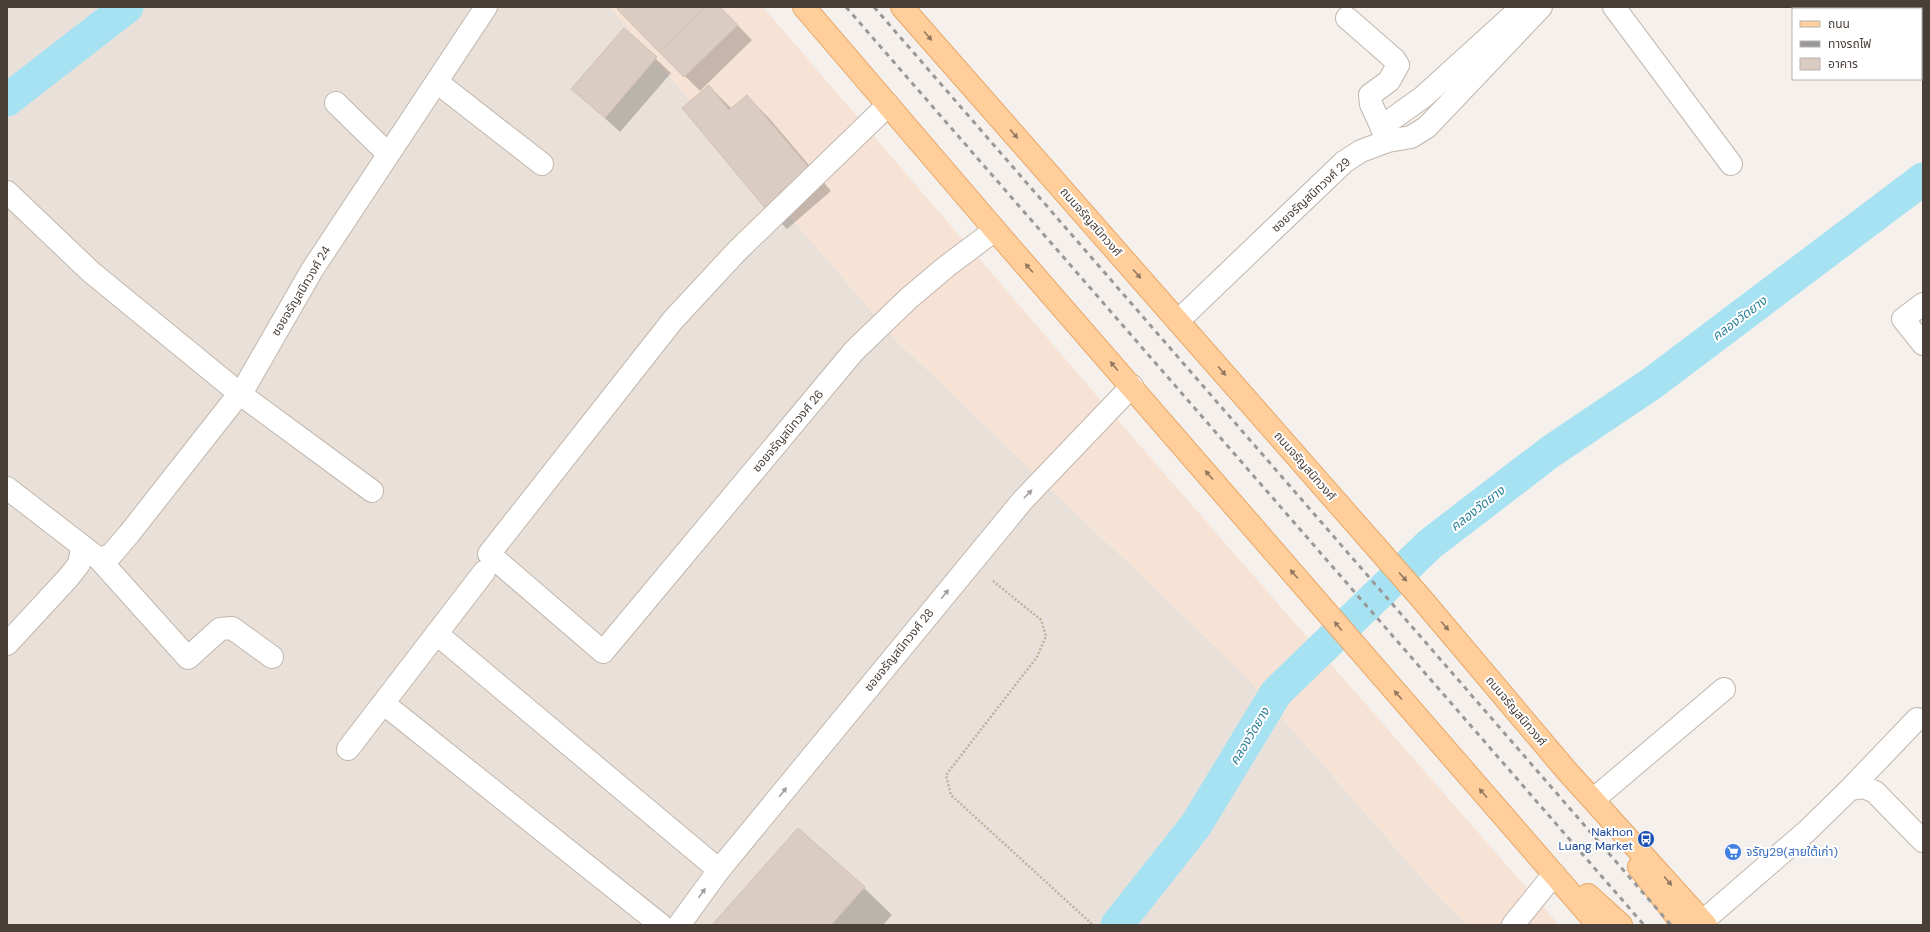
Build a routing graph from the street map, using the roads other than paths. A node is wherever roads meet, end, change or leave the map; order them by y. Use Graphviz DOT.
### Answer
graph roads {
  1 [pos="486,7"];
  2 [pos="804,7"];
  3 [pos="902,7"];
  4 [pos="1522,7"];
  5 [pos="1541,7"];
  6 [pos="1614,7"];
  7 [pos="1347,18"];
  8 [pos="438,82"];
  9 [pos="336,103"];
  10 [pos="888,105"];
  11 [pos="1385,134"];
  12 [pos="388,154"];
  13 [pos="542,164"];
  14 [pos="1731,164"];
  15 [pos="7,192"];
  16 [pos="995,230"];
  17 [pos="1923,304"];
  18 [pos="1178,321"];
  19 [pos="1923,344"];
  20 [pos="1132,386"];
  21 [pos="239,393"];
  22 [pos="7,488"];
  23 [pos="372,491"];
  24 [pos="91,553"];
  25 [pos="484,572"];
  26 [pos="437,634"];
  27 [pos="7,644"];
  28 [pos="272,657"];
  29 [pos="1724,689"];
  30 [pos="383,703"];
  31 [pos="1917,719"];
  32 [pos="348,749"];
  33 [pos="1566,770"];
  34 [pos="1850,789"];
  35 [pos="1594,799"];
  36 [pos="1509,822"];
  37 [pos="1923,841"];
  38 [pos="719,870"];
  39 [pos="1554,874"];
  40 [pos="1697,924"];
  41 [pos="661,925"];
  42 [pos="679,925"];
  43 [pos="1513,925"];
  44 [pos="1598,925"];
  45 [pos="1621,925"];
  1 -- 8 [label="street, ซอยจรัญสนิทวงศ์ 24"];
  2 -- 10 [label="main road"];
  3 -- 18 [label="main road, ถนนจรัญสนิทวงศ์, one-way"];
  4 -- 11 [label="street"];
  5 -- 11 [label="street, ซอยจรัญสนิทวงศ์ 29"];
  6 -- 14 [label="street"];
  7 -- 11 [label="street"];
  8 -- 12 [label="street, ซอยจรัญสนิทวงศ์ 24"];
  8 -- 13 [label="street"];
  9 -- 12 [label="street"];
  10 -- 16 [label="main road"];
  10 -- 16 [label="street, ซอยจรัญสนิทวงศ์ 26"];
  11 -- 18 [label="street, ซอยจรัญสนิทวงศ์ 29"];
  12 -- 21 [label="street, ซอยจรัญสนิทวงศ์ 24"];
  15 -- 21 [label="street"];
  20 -- 16 [label="main road, one-way"];
  17 -- 19 [label="street"];
  18 -- 33 [label="main road, ถนนจรัญสนิทวงศ์, one-way"];
  36 -- 20 [label="main road, one-way"];
  38 -- 20 [label="street, ซอยจรัญสนิทวงศ์ 28, one-way"];
  21 -- 23 [label="street"];
  21 -- 24 [label="street, ซอยจรัญสนิทวงศ์ 24"];
  22 -- 24 [label="street"];
  24 -- 27 [label="street"];
  24 -- 28 [label="street"];
  25 -- 26 [label="street"];
  26 -- 30 [label="street"];
  26 -- 38 [label="street"];
  29 -- 35 [label="street"];
  30 -- 32 [label="street"];
  30 -- 41 [label="street"];
  31 -- 34 [label="street"];
  33 -- 35 [label="main road, ถนนจรัญสนิทวงศ์"];
  33 -- 40 [label="main road"];
  34 -- 37 [label="street"];
  34 -- 40 [label="street"];
  35 -- 40 [label="main road, ถนนจรัญสนิทวงศ์, one-way"];
  36 -- 39 [label="main road"];
  36 -- 45 [label="main road"];
  42 -- 38 [label="street, ซอยจรัญสนิทวงศ์ 28, one-way"];
  39 -- 43 [label="street"];
  39 -- 44 [label="main road"];
}
